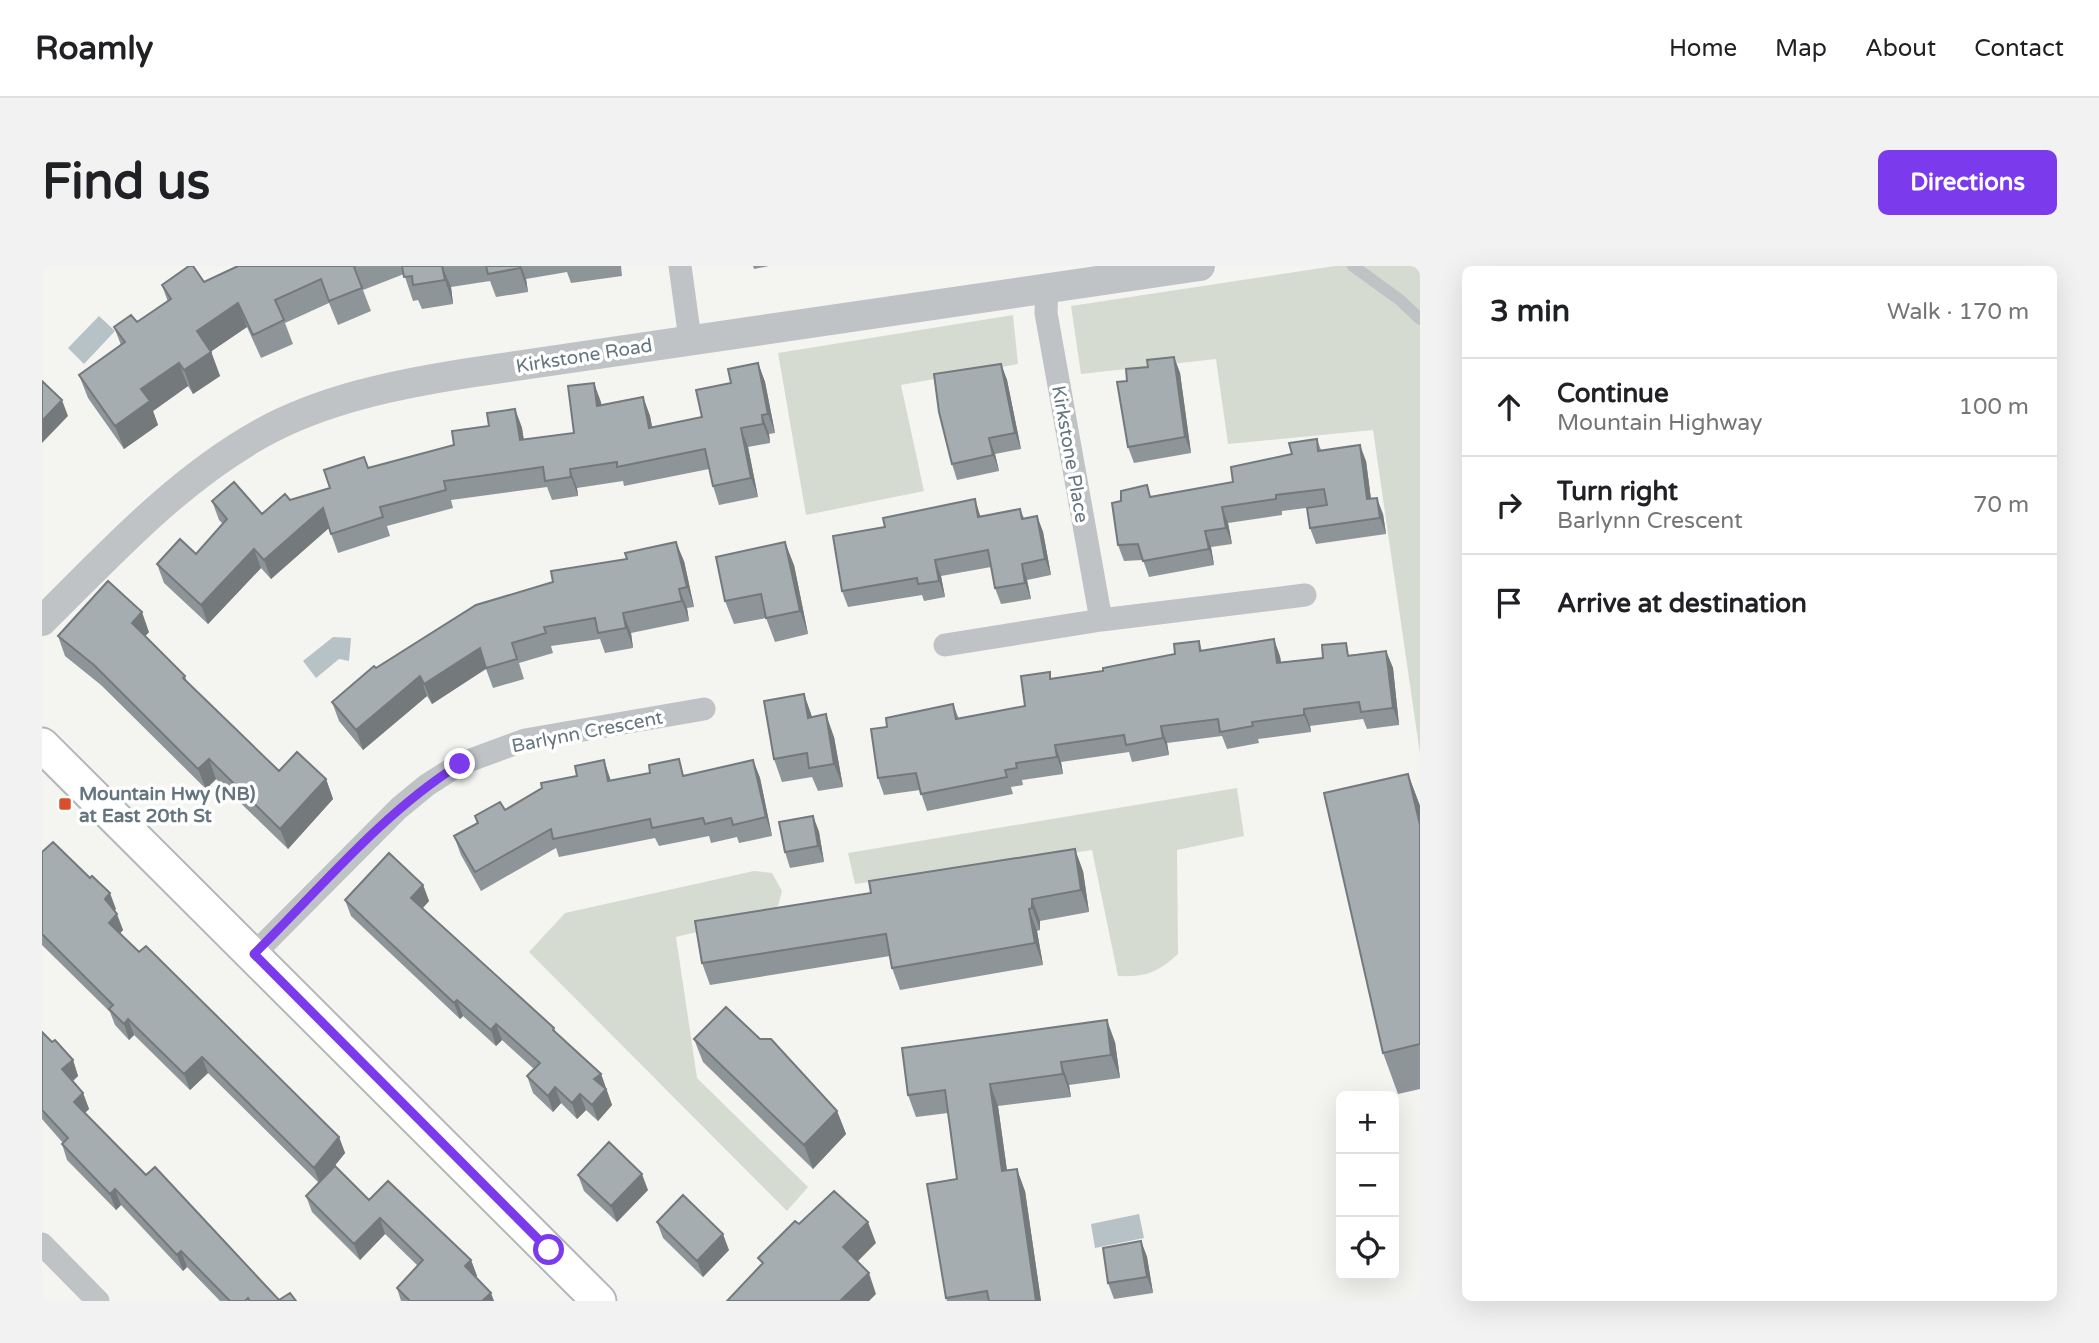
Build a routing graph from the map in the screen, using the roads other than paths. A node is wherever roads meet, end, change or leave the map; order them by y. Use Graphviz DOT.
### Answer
graph roads {
  1 [pos="680,266"];
  2 [pos="1200,266"];
  3 [pos="1353,266"];
  4 [pos="1047,288"];
  5 [pos="1420,319"];
  6 [pos="690,339"];
  7 [pos="1305,595"];
  8 [pos="1101,620"];
  9 [pos="42,621"];
  10 [pos="945,645"];
  11 [pos="704,709"];
  12 [pos="42,745"];
  13 [pos="254,954"];
  14 [pos="42,1244"];
  15 [pos="97,1301"];
  16 [pos="599,1301"];
  1 -- 6 [label="street"];
  2 -- 4 [label="street, Kirkstone Road"];
  3 -- 5 [label="lane"];
  4 -- 6 [label="street, Kirkstone Road"];
  4 -- 8 [label="street, Kirkstone Place"];
  6 -- 9 [label="street, Kirkstone Road"];
  7 -- 8 [label="street"];
  8 -- 10 [label="street"];
  11 -- 13 [label="street, Barlynn Crescent"];
  12 -- 13 [label="main road"];
  13 -- 16 [label="main road"];
  14 -- 15 [label="street"];
}
